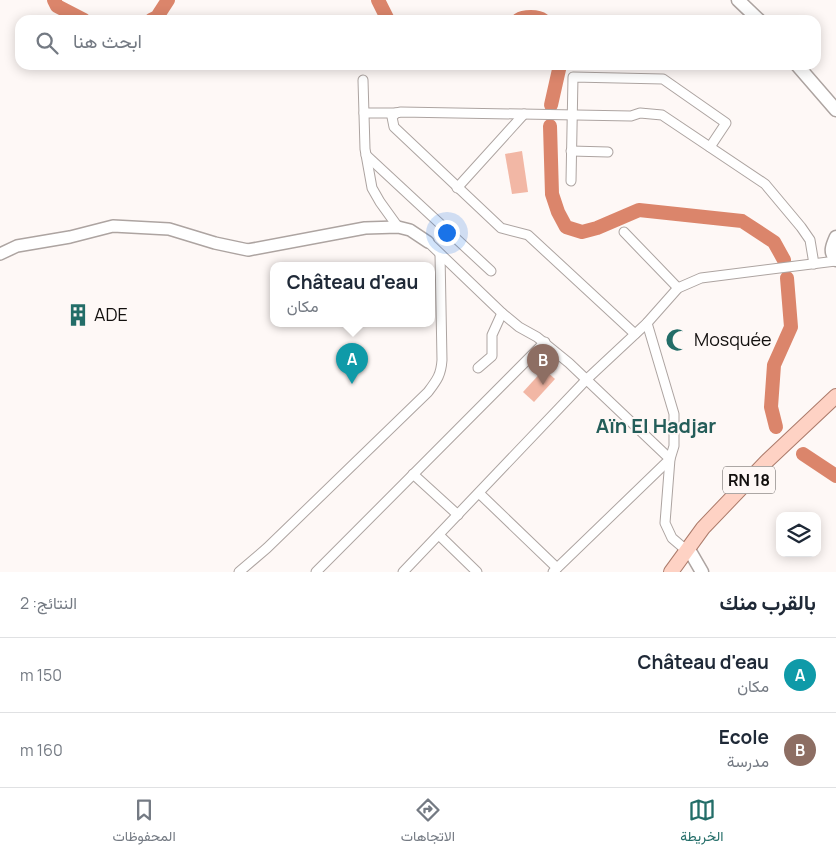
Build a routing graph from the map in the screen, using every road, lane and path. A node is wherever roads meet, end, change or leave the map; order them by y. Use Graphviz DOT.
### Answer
graph roads {
  1 [pos="738,0"];
  2 [pos="753,15"];
  3 [pos="801,70"];
  4 [pos="363,80"];
  5 [pos="836,110"];
  6 [pos="364,113"];
  7 [pos="396,113"];
  8 [pos="524,114"];
  9 [pos="572,114"];
  10 [pos="710,147"];
  11 [pos="572,152"];
  12 [pos="608,152"];
  13 [pos="366,155"];
  14 [pos="571,181"];
  15 [pos="457,188"];
  16 [pos="398,227"];
  17 [pos="624,232"];
  18 [pos="428,242"];
  19 [pos="834,242"];
  20 [pos="0,254"];
  21 [pos="440,254"];
  22 [pos="836,261"];
  23 [pos="814,264"];
  24 [pos="491,271"];
  25 [pos="678,288"];
  26 [pos="502,313"];
  27 [pos="647,323"];
  28 [pos="635,334"];
  29 [pos="545,342"];
  30 [pos="478,368"];
  31 [pos="587,379"];
  32 [pos="836,396"];
  33 [pos="670,459"];
  34 [pos="413,474"];
  35 [pos="479,493"];
  36 [pos="458,515"];
  37 [pos="439,535"];
  38 [pos="686,550"];
  39 [pos="555,570"];
  40 [pos="239,572"];
  41 [pos="316,572"];
  42 [pos="403,572"];
  43 [pos="477,572"];
  44 [pos="671,572"];
  45 [pos="702,572"];
  1 -- 2 [label="main road"];
  3 -- 5 [label="main road"];
  4 -- 6 [label="street"];
  6 -- 7 [label="street"];
  6 -- 13 [label="street"];
  7 -- 8 [label="street"];
  7 -- 15 [label="street"];
  8 -- 9 [label="street"];
  8 -- 15 [label="street"];
  9 -- 10 [label="street"];
  9 -- 10 [label="street"];
  9 -- 11 [label="street"];
  10 -- 23 [label="street"];
  11 -- 12 [label="street"];
  11 -- 14 [label="street"];
  13 -- 16 [label="street"];
  13 -- 24 [label="street"];
  15 -- 28 [label="street"];
  16 -- 18 [label="street"];
  16 -- 20 [label="street"];
  17 -- 25 [label="street"];
  18 -- 21 [label="street"];
  19 -- 22 [label="main road"];
  19 -- 23 [label="street"];
  21 -- 26 [label="street"];
  21 -- 40 [label="street"];
  22 -- 23 [label="street"];
  23 -- 25 [label="street"];
  25 -- 27 [label="street"];
  26 -- 29 [label="street"];
  26 -- 30 [label="street"];
  27 -- 28 [label="street"];
  27 -- 33 [label="street"];
  28 -- 31 [label="street"];
  29 -- 31 [label="street"];
  29 -- 34 [label="street"];
  31 -- 33 [label="street"];
  31 -- 35 [label="street"];
  32 -- 38 [label="main road, RN 18"];
  33 -- 38 [label="street"];
  33 -- 39 [label="street"];
  34 -- 36 [label="street"];
  34 -- 41 [label="street"];
  35 -- 36 [label="street"];
  35 -- 39 [label="street"];
  36 -- 37 [label="street"];
  37 -- 42 [label="street"];
  37 -- 43 [label="street"];
  38 -- 44 [label="main road, RN 18"];
  38 -- 45 [label="main road"];
}
